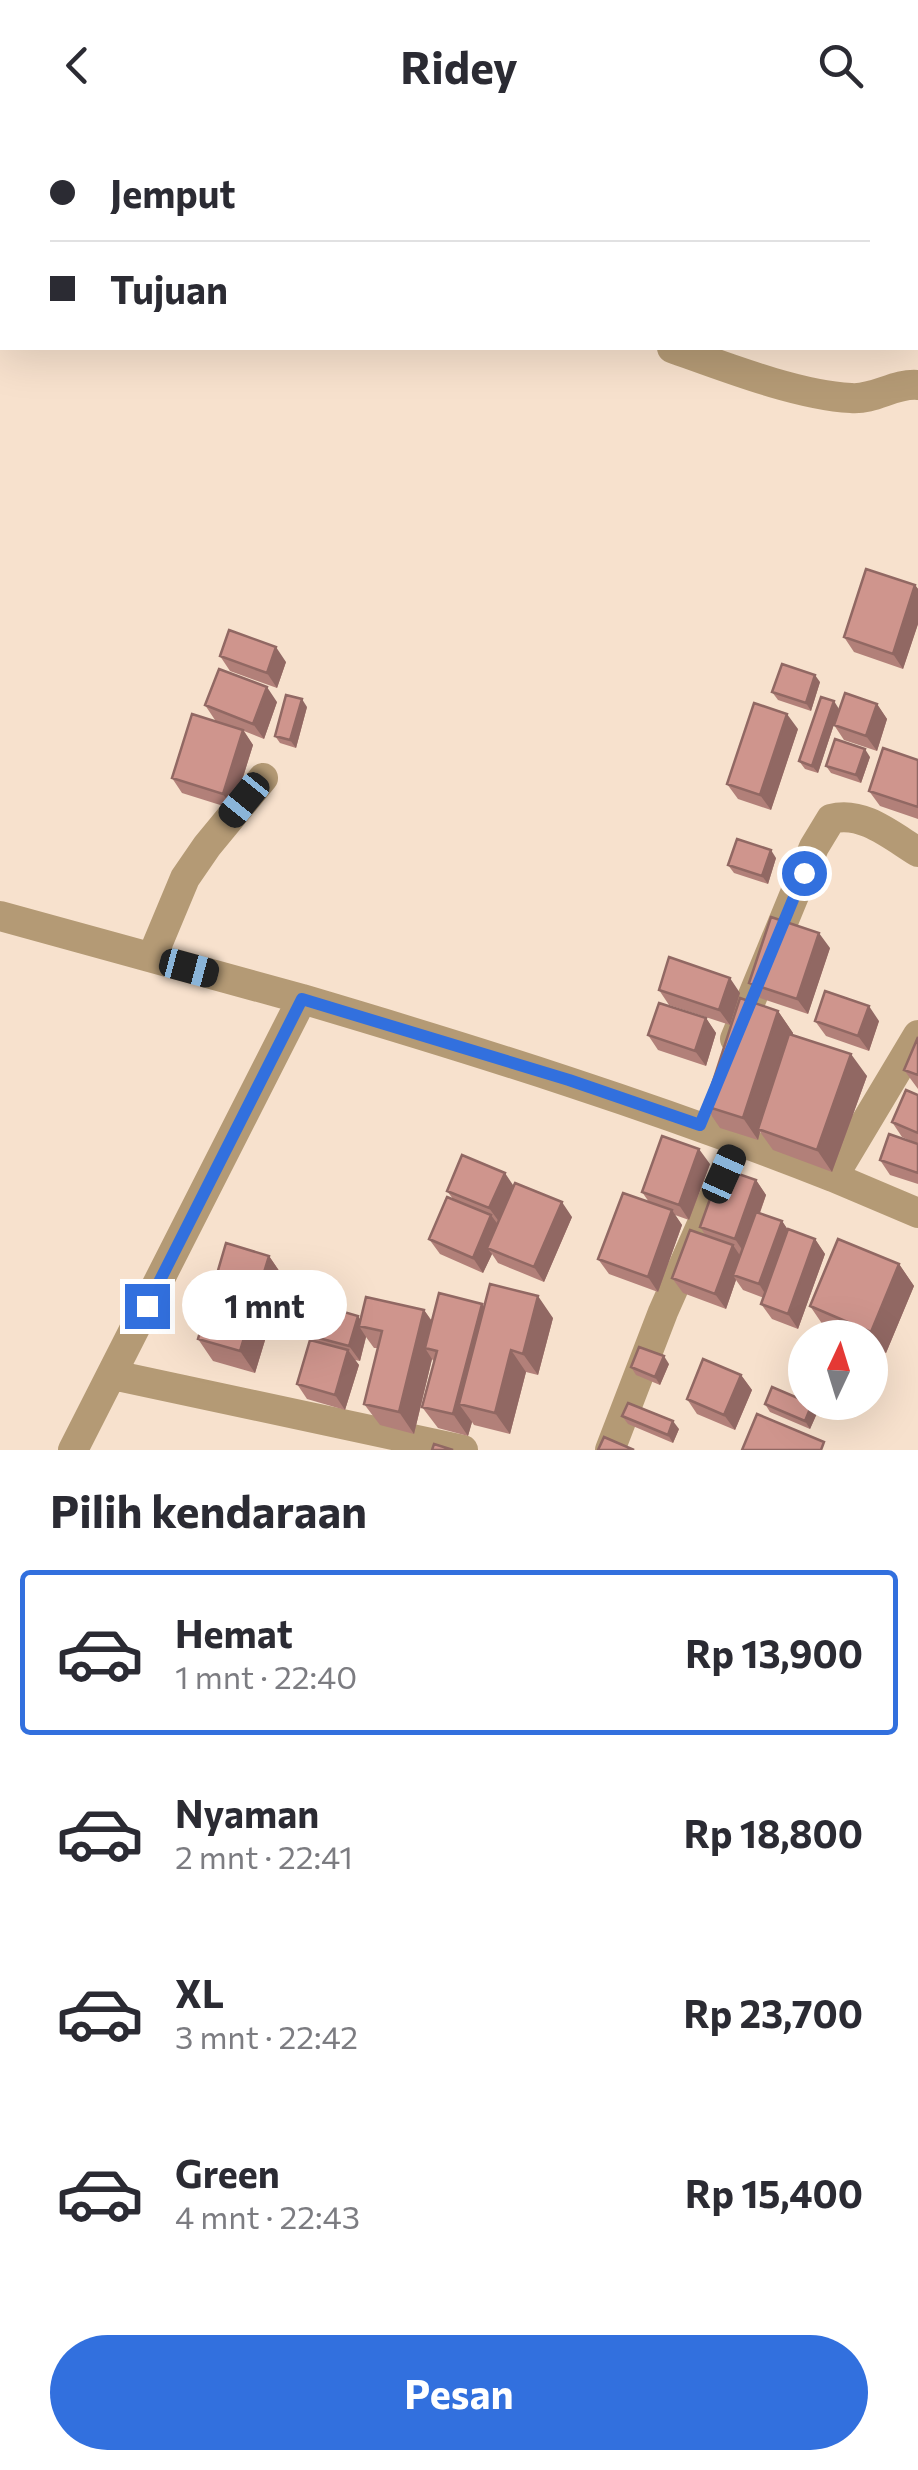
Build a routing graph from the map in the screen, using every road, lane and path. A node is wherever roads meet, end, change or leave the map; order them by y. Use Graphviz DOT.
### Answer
graph roads {
  1 [pos="678,350"];
  2 [pos="918,385"];
  3 [pos="263,778"];
  4 [pos="918,852"];
  5 [pos="0,916"];
  6 [pos="152,958"];
  7 [pos="302,999"];
  8 [pos="918,1035"];
  9 [pos="722,1070"];
  10 [pos="740,1140"];
  11 [pos="833,1177"];
  12 [pos="918,1213"];
  13 [pos="113,1375"];
  14 [pos="73,1450"];
  15 [pos="463,1450"];
  16 [pos="610,1450"];
  1 -- 2 [label="street"];
  3 -- 6 [label="street"];
  4 -- 9 [label="street"];
  5 -- 6 [label="street"];
  6 -- 7 [label="street"];
  7 -- 10 [label="street"];
  7 -- 13 [label="street"];
  8 -- 11 [label="street"];
  10 -- 11 [label="street"];
  10 -- 16 [label="street"];
  11 -- 12 [label="street"];
  13 -- 14 [label="street"];
  13 -- 15 [label="street"];
}
